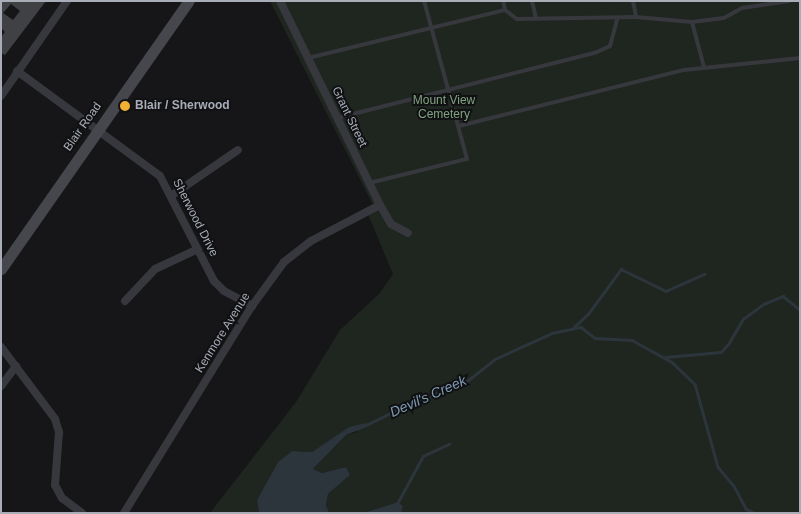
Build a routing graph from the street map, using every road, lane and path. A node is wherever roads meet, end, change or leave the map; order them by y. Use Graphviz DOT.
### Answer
graph roads {
  1 [pos="67,1"];
  2 [pos="189,1"];
  3 [pos="280,1"];
  4 [pos="424,1"];
  5 [pos="503,1"];
  6 [pos="532,1"];
  7 [pos="633,1"];
  8 [pos="789,1"];
  9 [pos="505,10"];
  10 [pos="636,17"];
  11 [pos="536,19"];
  12 [pos="617,19"];
  13 [pos="692,22"];
  14 [pos="431,27"];
  15 [pos="308,58"];
  16 [pos="800,58"];
  17 [pos="704,67"];
  18 [pos="17,71"];
  19 [pos="449,91"];
  20 [pos="1,96"];
  21 [pos="337,118"];
  22 [pos="459,126"];
  23 [pos="97,130"];
  24 [pos="238,150"];
  25 [pos="369,183"];
  26 [pos="171,196"];
  27 [pos="380,205"];
  28 [pos="408,233"];
  29 [pos="198,249"];
  30 [pos="1,269"];
  31 [pos="125,301"];
  32 [pos="252,306"];
  33 [pos="1,347"];
  34 [pos="16,366"];
  35 [pos="1,386"];
  36 [pos="82,513"];
  37 [pos="124,513"];
  1 -- 18 [label="street"];
  2 -- 23 [label="street, Blair Road"];
  3 -- 15 [label="street, Grant Street"];
  4 -- 14 [label="lane"];
  5 -- 9 [label="lane"];
  6 -- 11 [label="lane"];
  7 -- 10 [label="lane"];
  8 -- 13 [label="lane"];
  9 -- 11 [label="lane"];
  9 -- 14 [label="lane"];
  10 -- 12 [label="lane"];
  10 -- 13 [label="lane"];
  11 -- 12 [label="lane"];
  12 -- 19 [label="lane"];
  13 -- 17 [label="lane"];
  14 -- 15 [label="lane"];
  14 -- 19 [label="lane"];
  15 -- 21 [label="street, Grant Street"];
  16 -- 17 [label="lane"];
  17 -- 22 [label="lane"];
  18 -- 20 [label="street"];
  18 -- 23 [label="street, Sherwood Drive"];
  19 -- 21 [label="lane"];
  19 -- 22 [label="lane"];
  21 -- 25 [label="street, Grant Street"];
  22 -- 25 [label="lane"];
  23 -- 26 [label="street, Sherwood Drive"];
  23 -- 30 [label="street, Blair Road"];
  24 -- 26 [label="street"];
  25 -- 27 [label="street, Grant Street"];
  26 -- 29 [label="street, Sherwood Drive"];
  27 -- 28 [label="street, Grant Street"];
  27 -- 32 [label="street, Kenmore Avenue"];
  29 -- 31 [label="street"];
  29 -- 32 [label="street, Sherwood Drive"];
  32 -- 37 [label="street, Kenmore Avenue"];
  33 -- 34 [label="street"];
  34 -- 35 [label="street"];
  34 -- 36 [label="street"];
}
